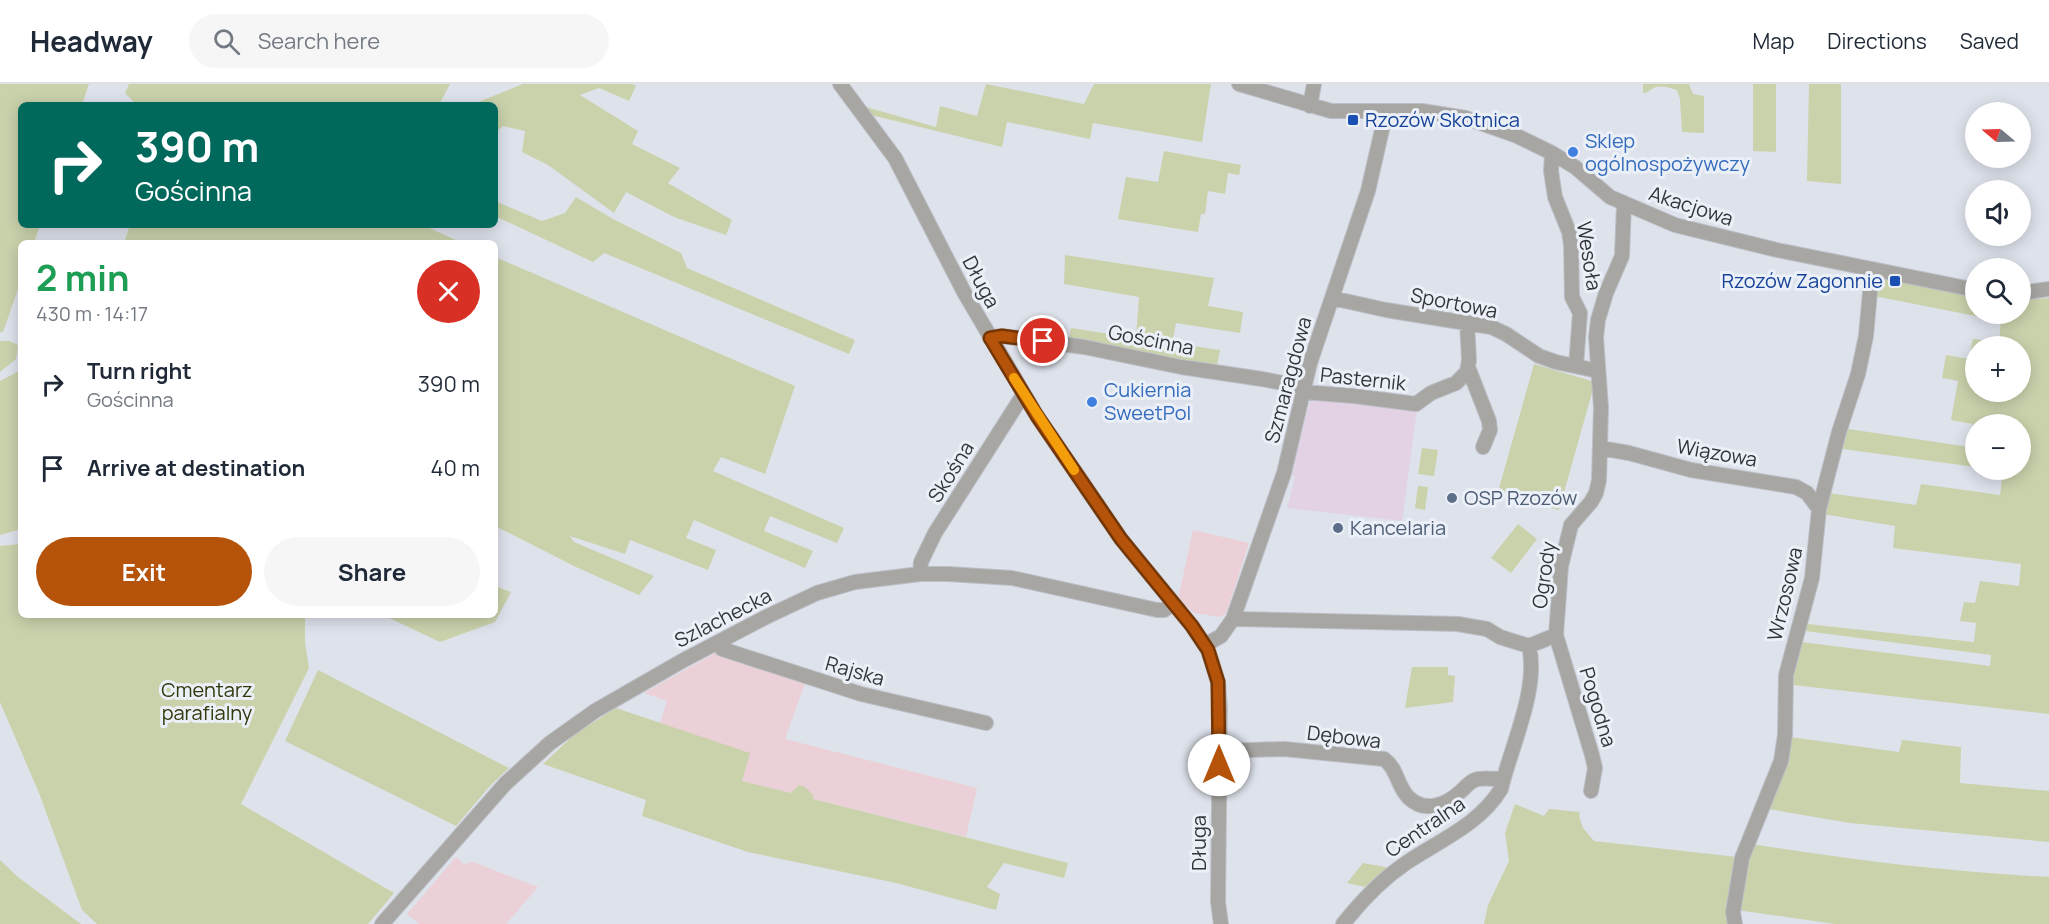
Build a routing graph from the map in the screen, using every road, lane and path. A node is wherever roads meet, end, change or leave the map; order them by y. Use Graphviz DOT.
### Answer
graph roads {
  1 [pos="840,84"];
  2 [pos="1239,84"];
  3 [pos="1314,84"];
  4 [pos="1310,106"];
  5 [pos="1386,112"];
  6 [pos="1552,153"];
  7 [pos="1624,203"];
  8 [pos="1872,270"];
  9 [pos="1965,288"];
  10 [pos="2049,289"];
  11 [pos="2031,291"];
  12 [pos="1332,298"];
  13 [pos="1467,322"];
  14 [pos="990,338"];
  15 [pos="1576,366"];
  16 [pos="1468,367"];
  17 [pos="1598,371"];
  18 [pos="1303,390"];
  19 [pos="1023,394"];
  20 [pos="1483,447"];
  21 [pos="1600,448"];
  22 [pos="1818,509"];
  23 [pos="920,574"];
  24 [pos="1173,604"];
  25 [pos="1233,619"];
  26 [pos="1556,635"];
  27 [pos="718,642"];
  28 [pos="1205,645"];
  29 [pos="1529,646"];
  30 [pos="986,723"];
  31 [pos="1219,751"];
  32 [pos="1503,778"];
  33 [pos="1591,790"];
  34 [pos="382,924"];
  35 [pos="1221,924"];
  36 [pos="1343,924"];
  37 [pos="1735,924"];
  1 -- 14 [label="street, Długa"];
  2 -- 4 [label="street, Akacjowa"];
  3 -- 4 [label="street"];
  4 -- 5 [label="street, Akacjowa"];
  5 -- 6 [label="street, Akacjowa"];
  5 -- 12 [label="street, Szmaragdowa"];
  6 -- 7 [label="street, Akacjowa"];
  6 -- 15 [label="street, Wesoła"];
  7 -- 8 [label="street, Akacjowa"];
  7 -- 17 [label="street, Ogrody"];
  8 -- 9 [label="street, Akacjowa"];
  8 -- 22 [label="street, Wrzosowa"];
  10 -- 11 [label="street"];
  12 -- 13 [label="street, Sportowa"];
  12 -- 18 [label="street, Szmaragdowa"];
  13 -- 15 [label="street, Sportowa"];
  13 -- 16 [label="street"];
  14 -- 18 [label="street, Gościnna"];
  14 -- 19 [label="street, Długa"];
  15 -- 17 [label="street, Sportowa"];
  16 -- 18 [label="street, Pasternik"];
  16 -- 20 [label="street"];
  17 -- 21 [label="street, Ogrody"];
  18 -- 25 [label="street, Szmaragdowa"];
  19 -- 23 [label="street, Skośna"];
  19 -- 24 [label="street, Długa"];
  21 -- 22 [label="street, Wiązowa"];
  21 -- 26 [label="street, Ogrody"];
  22 -- 37 [label="street, Wrzosowa"];
  23 -- 24 [label="street, Szlachecka"];
  23 -- 27 [label="street, Szlachecka"];
  24 -- 28 [label="street, Długa"];
  25 -- 28 [label="street, Szmaragdowa"];
  25 -- 29 [label="street"];
  26 -- 29 [label="street, Ogrody"];
  26 -- 33 [label="street, Pogodna"];
  27 -- 30 [label="street, Rajska"];
  27 -- 34 [label="street, Szlachecka"];
  28 -- 31 [label="street, Długa"];
  29 -- 32 [label="street, Centralna"];
  31 -- 32 [label="street, Dębowa"];
  31 -- 35 [label="street, Długa"];
  32 -- 36 [label="street, Centralna"];
}
